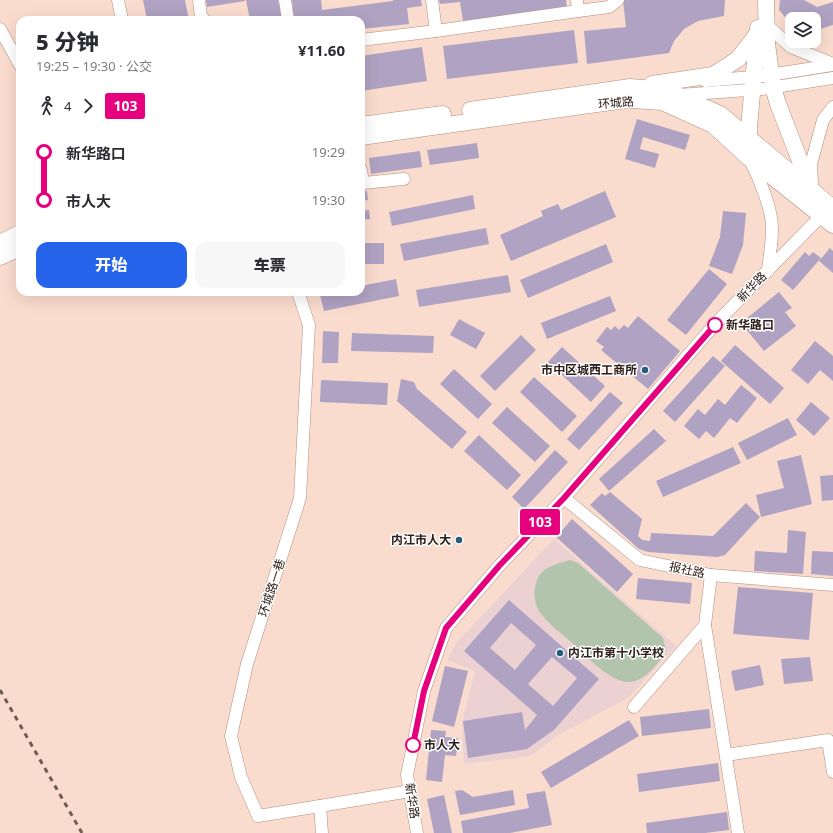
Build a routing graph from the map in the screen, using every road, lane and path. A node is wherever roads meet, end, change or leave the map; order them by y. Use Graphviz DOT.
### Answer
graph roads {
  1 [pos="118,0"];
  2 [pos="199,0"];
  3 [pos="285,0"];
  4 [pos="432,0"];
  5 [pos="618,0"];
  6 [pos="757,0"];
  7 [pos="766,0"];
  8 [pos="577,5"];
  9 [pos="121,16"];
  10 [pos="201,16"];
  11 [pos="287,16"];
  12 [pos="0,29"];
  13 [pos="436,30"];
  14 [pos="764,34"];
  15 [pos="365,39"];
  16 [pos="16,58"];
  17 [pos="833,65"];
  18 [pos="833,78"];
  19 [pos="772,81"];
  20 [pos="754,83"];
  21 [pos="632,94"];
  22 [pos="676,95"];
  23 [pos="833,107"];
  24 [pos="365,125"];
  25 [pos="365,136"];
  26 [pos="749,139"];
  27 [pos="749,158"];
  28 [pos="404,179"];
  29 [pos="365,183"];
  30 [pos="812,190"];
  31 [pos="830,214"];
  32 [pos="16,235"];
  33 [pos="0,243"];
  34 [pos="16,250"];
  35 [pos="0,257"];
  36 [pos="768,271"];
  37 [pos="299,296"];
  38 [pos="564,498"];
  39 [pos="711,575"];
  40 [pos="833,585"];
  41 [pos="705,626"];
  42 [pos="634,707"];
  43 [pos="726,755"];
  44 [pos="833,772"];
  45 [pos="410,791"];
  46 [pos="320,806"];
  47 [pos="322,833"];
  48 [pos="417,833"];
  49 [pos="738,833"];
  1 -- 9 [label="street"];
  2 -- 10 [label="street"];
  3 -- 11 [label="street"];
  4 -- 13 [label="street"];
  5 -- 8 [label="street"];
  6 -- 14 [label="main road"];
  7 -- 14 [label="main road"];
  8 -- 13 [label="street"];
  12 -- 16 [label="street"];
  13 -- 15 [label="street"];
  14 -- 17 [label="street"];
  14 -- 19 [label="main road"];
  14 -- 20 [label="main road"];
  14 -- 21 [label="main road"];
  17 -- 19 [label="street"];
  18 -- 19 [label="street"];
  19 -- 20 [label="street"];
  19 -- 30 [label="main road"];
  20 -- 21 [label="street"];
  20 -- 22 [label="street"];
  20 -- 26 [label="main road"];
  21 -- 22 [label="main road, 环城路"];
  21 -- 24 [label="main road, 环城路"];
  21 -- 25 [label="main road, 环城路"];
  21 -- 27 [label="main road, 环城路"];
  22 -- 26 [label="main road, 环城路"];
  23 -- 30 [label="street"];
  26 -- 27 [label="main road"];
  26 -- 30 [label="main road, 环城路"];
  27 -- 31 [label="main road, 环城路"];
  27 -- 36 [label="street, 新华路"];
  28 -- 29 [label="street"];
  30 -- 31 [label="main road, 环城路"];
  31 -- 36 [label="street"];
  32 -- 33 [label="main road"];
  34 -- 35 [label="main road"];
  36 -- 38 [label="street, 新华路"];
  37 -- 46 [label="street, 环城路一巷"];
  38 -- 39 [label="street, 报社路"];
  38 -- 45 [label="street, 新华路"];
  39 -- 40 [label="street, 报社路"];
  39 -- 41 [label="street"];
  41 -- 42 [label="street"];
  41 -- 43 [label="street"];
  43 -- 44 [label="street"];
  43 -- 49 [label="street"];
  45 -- 46 [label="street"];
  45 -- 48 [label="street, 新华路"];
  46 -- 47 [label="street"];
}
